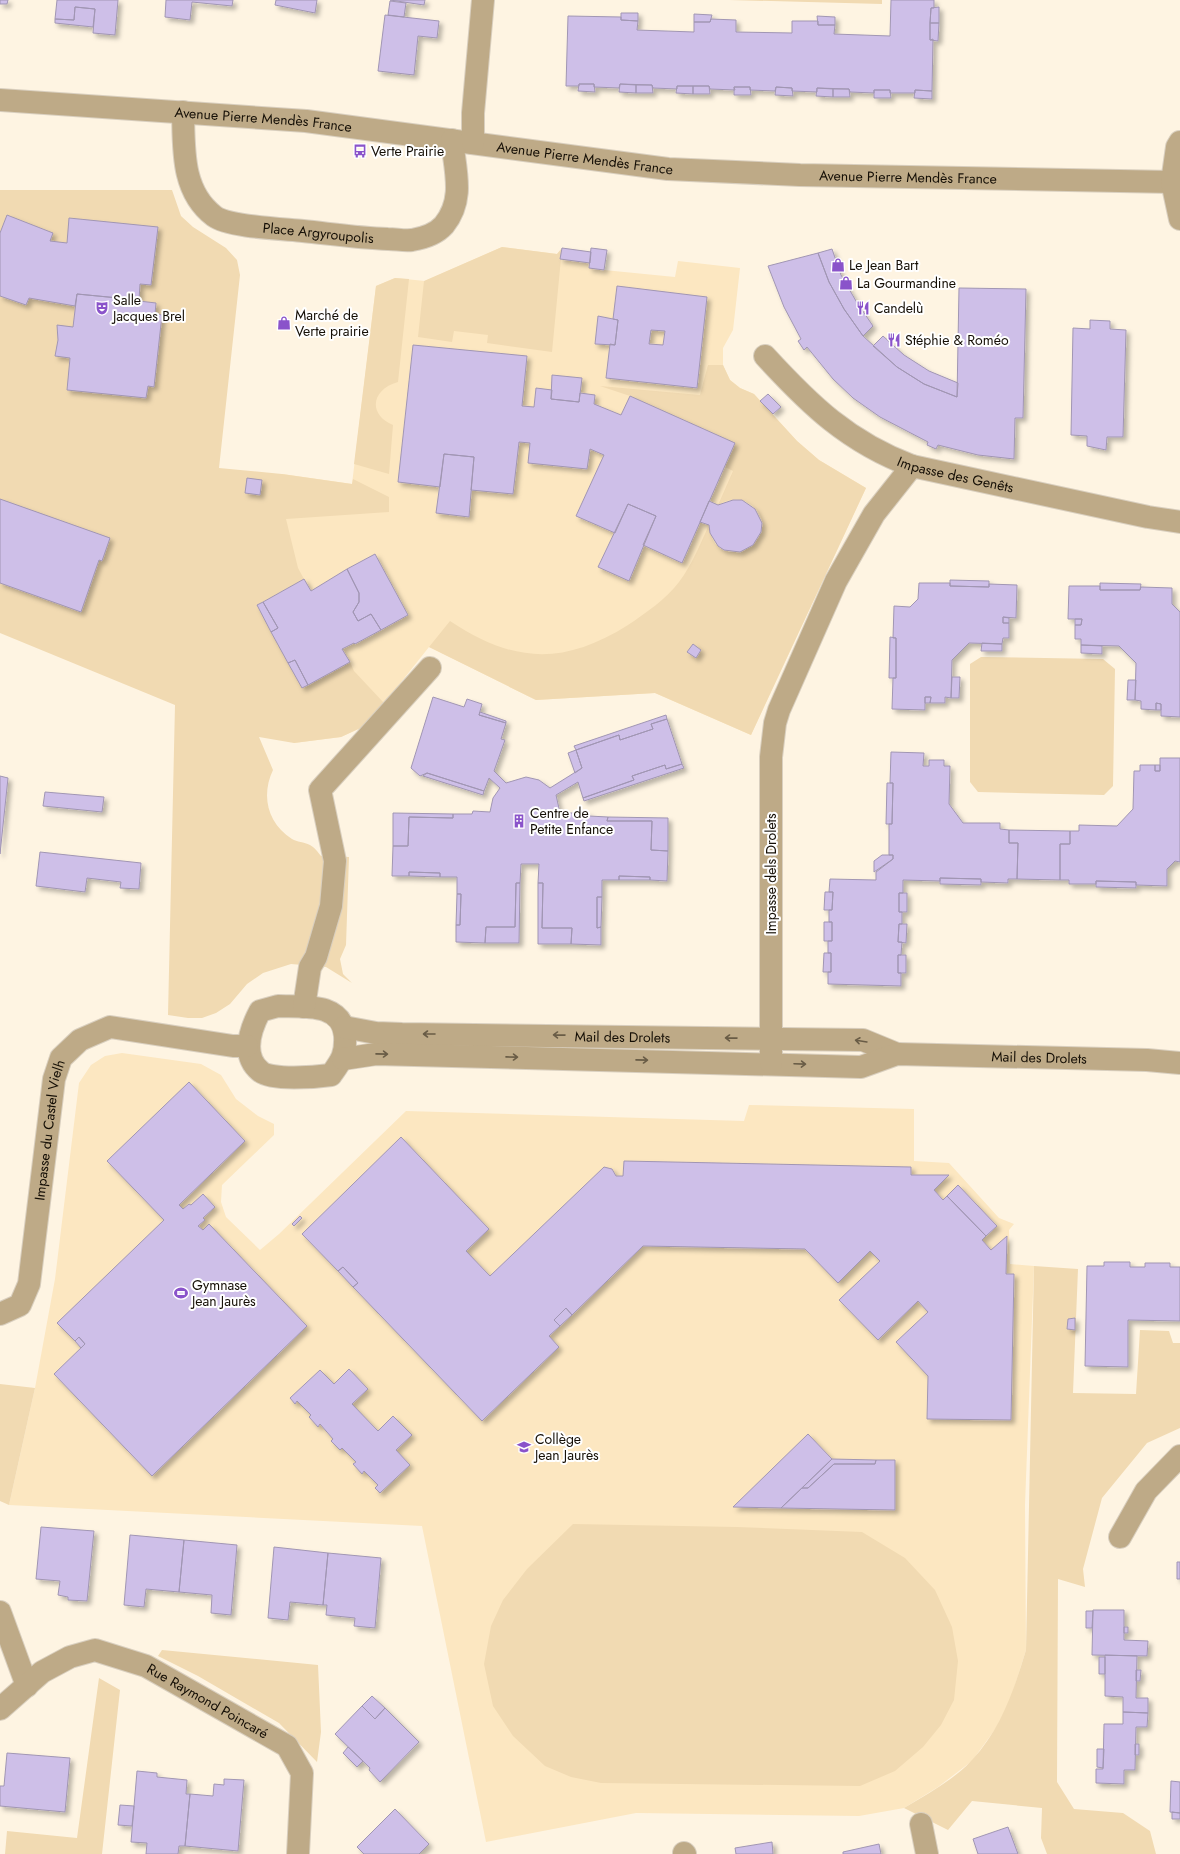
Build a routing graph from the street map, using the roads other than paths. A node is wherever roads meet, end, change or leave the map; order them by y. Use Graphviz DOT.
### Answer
graph roads {
  1 [pos="483,0"];
  2 [pos="0,100"];
  3 [pos="183,112"];
  4 [pos="463,142"];
  5 [pos="1180,142"];
  6 [pos="1172,182"];
  7 [pos="1180,218"];
  8 [pos="765,356"];
  9 [pos="912,466"];
  10 [pos="1180,522"];
  11 [pos="430,668"];
  12 [pos="304,1008"];
  13 [pos="344,1027"];
  14 [pos="770,1038"];
  15 [pos="248,1046"];
  16 [pos="897,1054"];
  17 [pos="343,1059"];
  18 [pos="771,1063"];
  19 [pos="1180,1063"];
  20 [pos="0,1314"];
  21 [pos="1180,1456"];
  22 [pos="1120,1537"];
  23 [pos="0,1612"];
  24 [pos="27,1686"];
  25 [pos="0,1709"];
  26 [pos="921,1824"];
  27 [pos="298,1854"];
  28 [pos="927,1854"];
  1 -- 4 [label="street, Place Argyroupolis"];
  2 -- 3 [label="street, Avenue Pierre Mendès France"];
  3 -- 4 [label="street, Avenue Pierre Mendès France"];
  3 -- 4 [label="street, Place Argyroupolis"];
  4 -- 6 [label="street, Avenue Pierre Mendès France"];
  5 -- 6 [label="street"];
  6 -- 7 [label="street"];
  8 -- 9 [label="street, Impasse des Genêts"];
  9 -- 10 [label="street, Impasse des Genêts"];
  9 -- 14 [label="street, Impasse dels Drolets"];
  11 -- 12 [label="street"];
  12 -- 13 [label="street"];
  12 -- 15 [label="street"];
  14 -- 13 [label="street, Mail des Drolets, one-way"];
  13 -- 17 [label="street"];
  16 -- 14 [label="street, Mail des Drolets, one-way"];
  14 -- 18 [label="street, Impasse dels Drolets"];
  15 -- 17 [label="street"];
  15 -- 20 [label="street, Impasse du Castel Vielh"];
  18 -- 16 [label="street, Mail des Drolets, one-way"];
  16 -- 19 [label="street, Mail des Drolets"];
  17 -- 18 [label="street, Mail des Drolets, one-way"];
  21 -- 22 [label="street"];
  23 -- 24 [label="street"];
  24 -- 25 [label="street, Rue Raymond Poincaré"];
  24 -- 27 [label="street, Rue Raymond Poincaré"];
  26 -- 28 [label="street"];
}
